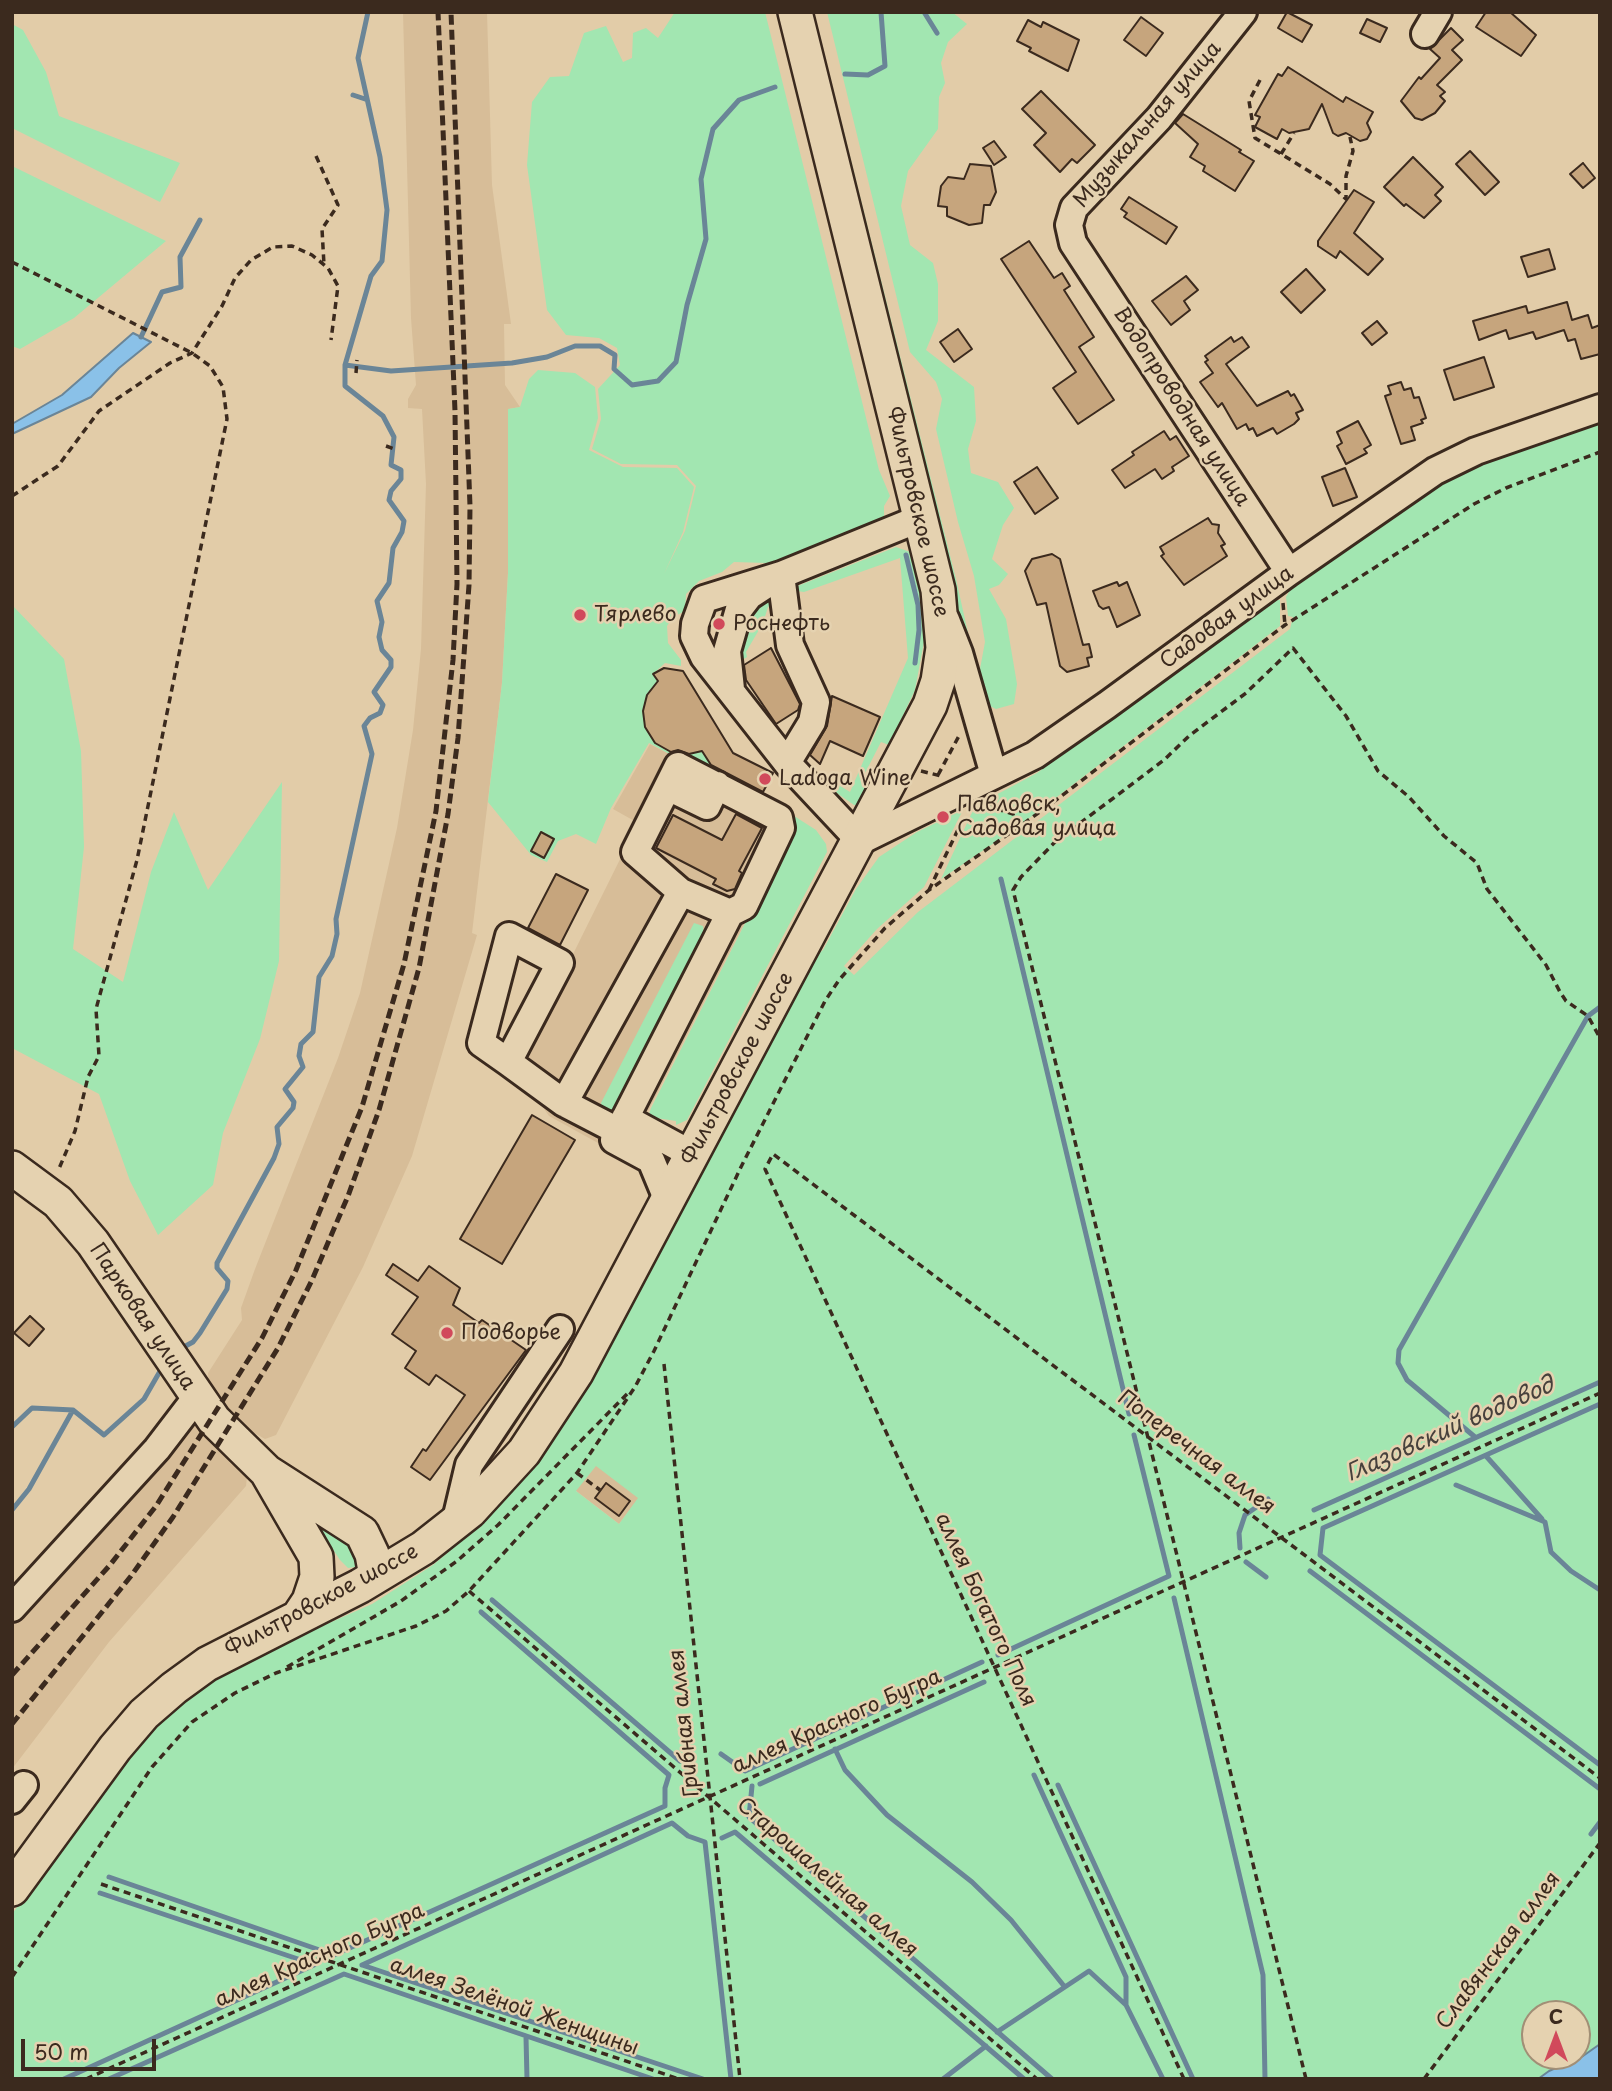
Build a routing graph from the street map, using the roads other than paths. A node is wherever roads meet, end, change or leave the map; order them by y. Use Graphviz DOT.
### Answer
graph roads {
  1 [pos="795,12"];
  2 [pos="1243,12"];
  3 [pos="1073,243"];
  4 [pos="1600,408"];
  5 [pos="920,518"];
  6 [pos="1289,572"];
  7 [pos="781,575"];
  8 [pos="942,610"];
  9 [pos="731,689"];
  10 [pos="787,763"];
  11 [pos="988,786"];
  12 [pos="860,841"];
  13 [pos="681,892"];
  14 [pos="730,913"];
  15 [pos="508,1062"];
  16 [pos="564,1102"];
  17 [pos="621,1125"];
  18 [pos="693,1155"];
  19 [pos="12,1168"];
  20 [pos="668,1201"];
  21 [pos="560,1329"];
  22 [pos="545,1353"];
  23 [pos="576,1373"];
  24 [pos="192,1391"];
  25 [pos="509,1408"];
  26 [pos="542,1428"];
  27 [pos="267,1472"];
  28 [pos="455,1524"];
  29 [pos="362,1533"];
  30 [pos="423,1548"];
  31 [pos="316,1557"];
  32 [pos="368,1581"];
  33 [pos="12,1608"];
  34 [pos="299,1616"];
  35 [pos="12,1889"];
  1 -- 5 [label="main road, Фильтровское шоссе"];
  2 -- 3 [label="street, Музыкальная улица"];
  3 -- 6 [label="street, Водопроводная улица"];
  4 -- 6 [label="street, Садовая улица"];
  5 -- 7 [label="street"];
  5 -- 8 [label="main road, Фильтровское шоссе"];
  6 -- 11 [label="street, Садовая улица"];
  7 -- 9 [label="street"];
  7 -- 9 [label="street"];
  7 -- 10 [label="street"];
  8 -- 11 [label="street"];
  8 -- 12 [label="main road, Фильтровское шоссе"];
  9 -- 10 [label="street"];
  10 -- 12 [label="street"];
  11 -- 12 [label="street, Садовая улица"];
  12 -- 18 [label="main road, Фильтровское шоссе"];
  13 -- 14 [label="street"];
  13 -- 14 [label="street"];
  13 -- 16 [label="street"];
  14 -- 17 [label="street"];
  15 -- 16 [label="street"];
  16 -- 17 [label="street"];
  17 -- 18 [label="street"];
  17 -- 20 [label="street"];
  18 -- 20 [label="main road, Фильтровское шоссе"];
  19 -- 24 [label="main road, Парковая улица"];
  20 -- 23 [label="main road, Фильтровское шоссе"];
  21 -- 22 [label="street"];
  22 -- 23 [label="street"];
  22 -- 25 [label="street"];
  23 -- 26 [label="main road, Фильтровское шоссе"];
  24 -- 27 [label="main road, Парковая улица"];
  24 -- 33 [label="street"];
  25 -- 26 [label="street"];
  25 -- 28 [label="street"];
  26 -- 28 [label="main road, Фильтровское шоссе"];
  27 -- 29 [label="main road, Парковая улица"];
  27 -- 31 [label="main road, Парковая улица"];
  28 -- 30 [label="main road, Фильтровское шоссе"];
  29 -- 30 [label="main road, Парковая улица"];
  29 -- 32 [label="main road"];
  30 -- 32 [label="main road, Фильтровское шоссе"];
  31 -- 32 [label="main road"];
  31 -- 34 [label="main road"];
  32 -- 34 [label="main road, Фильтровское шоссе"];
  34 -- 35 [label="main road, Фильтровское шоссе"];
}
